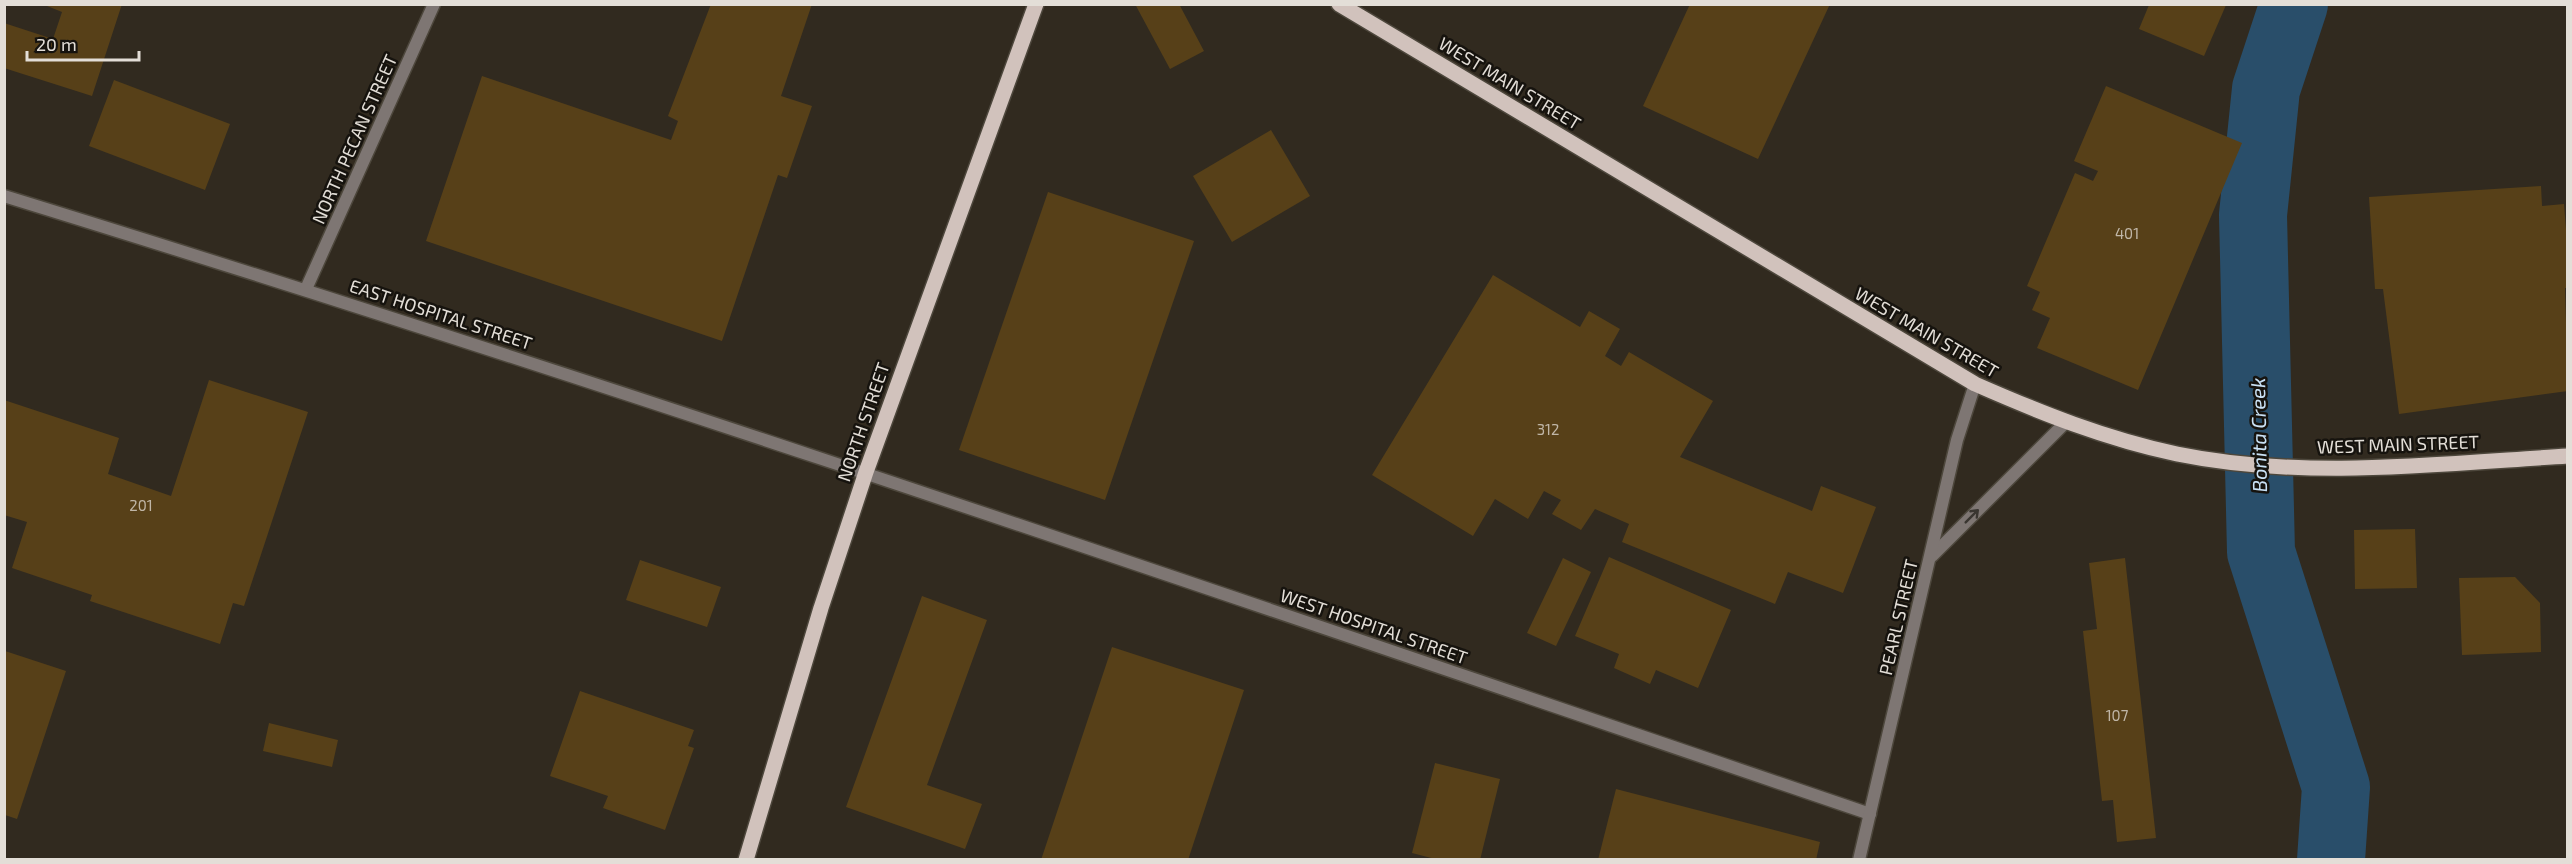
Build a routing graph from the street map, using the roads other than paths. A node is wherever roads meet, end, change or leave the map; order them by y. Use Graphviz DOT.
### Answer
graph roads {
  1 [pos="434,4"];
  2 [pos="1036,4"];
  3 [pos="1340,4"];
  4 [pos="4,196"];
  5 [pos="306,289"];
  6 [pos="1975,384"];
  7 [pos="2065,423"];
  8 [pos="2568,456"];
  9 [pos="866,472"];
  10 [pos="1931,557"];
  11 [pos="1870,814"];
  12 [pos="746,860"];
  13 [pos="1859,860"];
  1 -- 5 [label="street, NORTH PECAN STREET"];
  2 -- 9 [label="main road, NORTH STREET"];
  3 -- 6 [label="main road, WEST MAIN STREET"];
  4 -- 5 [label="street, EAST HOSPITAL STREET"];
  5 -- 9 [label="street, EAST HOSPITAL STREET"];
  6 -- 7 [label="main road, WEST MAIN STREET"];
  6 -- 10 [label="street, PEARL STREET"];
  7 -- 8 [label="main road, WEST MAIN STREET"];
  10 -- 7 [label="street, one-way"];
  9 -- 11 [label="street, WEST HOSPITAL STREET"];
  9 -- 12 [label="main road, NORTH STREET"];
  10 -- 11 [label="street, PEARL STREET"];
  11 -- 13 [label="street, PEARL STREET"];
}
